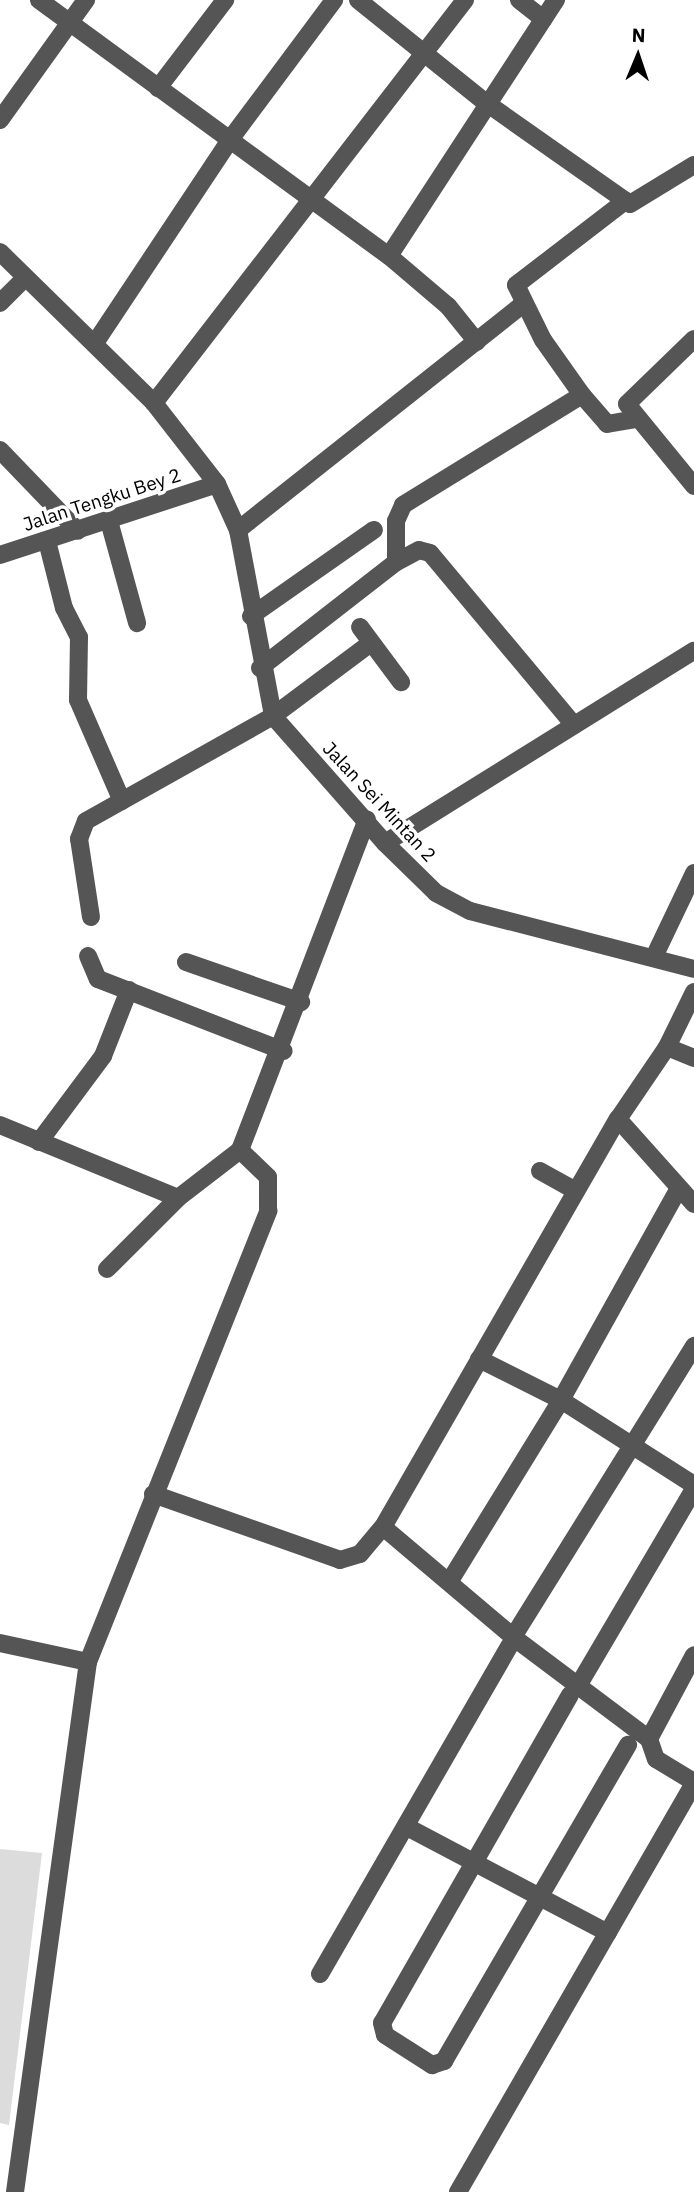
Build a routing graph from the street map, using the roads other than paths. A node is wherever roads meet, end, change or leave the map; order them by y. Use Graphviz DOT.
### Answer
graph roads {
  1 [pos="39,0"];
  2 [pos="86,0"];
  3 [pos="225,0"];
  4 [pos="334,0"];
  5 [pos="358,0"];
  6 [pos="465,0"];
  7 [pos="519,0"];
  8 [pos="556,0"];
  9 [pos="542,19"];
  10 [pos="70,23"];
  11 [pos="426,53"];
  12 [pos="158,88"];
  13 [pos="485,102"];
  14 [pos="0,120"];
  15 [pos="229,141"];
  16 [pos="694,164"];
  17 [pos="316,201"];
  18 [pos="625,201"];
  19 [pos="0,252"];
  20 [pos="389,256"];
  21 [pos="25,278"];
  22 [pos="0,303"];
  23 [pos="523,304"];
  24 [pos="694,339"];
  25 [pos="477,342"];
  26 [pos="94,343"];
  27 [pos="582,395"];
  28 [pos="154,403"];
  29 [pos="634,419"];
  30 [pos="0,450"];
  31 [pos="217,484"];
  32 [pos="694,486"];
  33 [pos="109,521"];
  34 [pos="238,530"];
  35 [pos="374,530"];
  36 [pos="78,531"];
  37 [pos="47,541"];
  38 [pos="0,555"];
  39 [pos="396,562"];
  40 [pos="251,616"];
  41 [pos="137,622"];
  42 [pos="360,627"];
  43 [pos="371,643"];
  44 [pos="694,651"];
  45 [pos="260,668"];
  46 [pos="401,682"];
  47 [pos="272,716"];
  48 [pos="573,726"];
  49 [pos="122,801"];
  50 [pos="368,820"];
  51 [pos="385,843"];
  52 [pos="694,873"];
  53 [pos="91,917"];
  54 [pos="88,956"];
  55 [pos="654,957"];
  56 [pos="186,962"];
  57 [pos="694,969"];
  58 [pos="129,989"];
  59 [pos="694,992"];
  60 [pos="301,1002"];
  61 [pos="667,1047"];
  62 [pos="284,1051"];
  63 [pos="694,1058"];
  64 [pos="618,1119"];
  65 [pos="0,1125"];
  66 [pos="39,1142"];
  67 [pos="240,1150"];
  68 [pos="540,1171"];
  69 [pos="678,1190"];
  70 [pos="576,1191"];
  71 [pos="178,1198"];
  72 [pos="694,1204"];
  73 [pos="107,1269"];
  74 [pos="694,1346"];
  75 [pos="479,1359"];
  76 [pos="561,1401"];
  77 [pos="631,1451"];
  78 [pos="694,1487"];
  79 [pos="153,1494"];
  80 [pos="383,1527"];
  81 [pos="452,1579"];
  82 [pos="511,1642"];
  83 [pos="0,1643"];
  84 [pos="694,1655"];
  85 [pos="88,1662"];
  86 [pos="574,1691"];
  87 [pos="649,1739"];
  88 [pos="628,1745"];
  89 [pos="694,1783"];
  90 [pos="407,1827"];
  91 [pos="472,1860"];
  92 [pos="541,1897"];
  93 [pos="608,1933"];
  94 [pos="320,1974"];
  95 [pos="15,2192"];
  96 [pos="458,2192"];
  1 -- 10 [label="street"];
  2 -- 10 [label="street"];
  3 -- 12 [label="street"];
  4 -- 15 [label="street"];
  5 -- 11 [label="street"];
  6 -- 11 [label="street"];
  7 -- 9 [label="street"];
  8 -- 9 [label="street"];
  9 -- 13 [label="street"];
  10 -- 12 [label="street"];
  10 -- 14 [label="street"];
  11 -- 13 [label="street"];
  11 -- 17 [label="street"];
  12 -- 15 [label="street"];
  13 -- 18 [label="street"];
  13 -- 20 [label="street"];
  15 -- 17 [label="street"];
  15 -- 26 [label="street"];
  16 -- 18 [label="street"];
  17 -- 20 [label="street"];
  17 -- 28 [label="street"];
  18 -- 23 [label="street"];
  19 -- 21 [label="street, Jalan Sei Mintan 2"];
  20 -- 25 [label="street"];
  21 -- 22 [label="street"];
  21 -- 26 [label="street, Jalan Sei Mintan 2"];
  23 -- 25 [label="street"];
  23 -- 27 [label="street"];
  24 -- 29 [label="street"];
  25 -- 34 [label="street"];
  26 -- 28 [label="street, Jalan Sei Mintan 2"];
  27 -- 29 [label="street"];
  27 -- 39 [label="street"];
  28 -- 31 [label="street, Jalan Sei Mintan 2"];
  29 -- 32 [label="street"];
  30 -- 36 [label="street"];
  31 -- 33 [label="street, Jalan Tengku Bey 2"];
  31 -- 34 [label="street, Jalan Sei Mintan 2"];
  33 -- 36 [label="street, Jalan Tengku Bey 2"];
  33 -- 41 [label="street"];
  34 -- 40 [label="street, Jalan Sei Mintan 2"];
  35 -- 40 [label="street"];
  36 -- 37 [label="street, Jalan Tengku Bey 2"];
  37 -- 38 [label="street, Jalan Tengku Bey 2"];
  37 -- 49 [label="street"];
  39 -- 45 [label="street"];
  39 -- 48 [label="street"];
  40 -- 45 [label="street, Jalan Sei Mintan 2"];
  42 -- 43 [label="street"];
  43 -- 46 [label="street"];
  43 -- 47 [label="street"];
  44 -- 48 [label="street"];
  45 -- 47 [label="street, Jalan Sei Mintan 2"];
  47 -- 49 [label="street"];
  47 -- 50 [label="street, Jalan Sei Mintan 2"];
  48 -- 51 [label="street"];
  49 -- 53 [label="street"];
  50 -- 51 [label="street, Jalan Sei Mintan 2"];
  50 -- 60 [label="street"];
  51 -- 55 [label="street, Jalan Sei Mintan 2"];
  52 -- 55 [label="street"];
  54 -- 58 [label="street"];
  55 -- 57 [label="street, Jalan Sei Mintan 2"];
  56 -- 60 [label="street"];
  58 -- 62 [label="street"];
  58 -- 66 [label="street"];
  59 -- 61 [label="street"];
  60 -- 62 [label="street"];
  61 -- 63 [label="street"];
  61 -- 64 [label="street"];
  62 -- 67 [label="street"];
  64 -- 69 [label="street"];
  64 -- 70 [label="street"];
  65 -- 66 [label="street"];
  66 -- 71 [label="street"];
  67 -- 71 [label="street"];
  67 -- 79 [label="street"];
  68 -- 70 [label="street"];
  69 -- 72 [label="street"];
  69 -- 76 [label="street"];
  70 -- 75 [label="street"];
  71 -- 73 [label="street"];
  74 -- 77 [label="street"];
  75 -- 76 [label="street"];
  75 -- 80 [label="street"];
  76 -- 77 [label="street"];
  76 -- 81 [label="street"];
  77 -- 78 [label="street"];
  77 -- 82 [label="street"];
  78 -- 86 [label="street"];
  79 -- 80 [label="street"];
  79 -- 85 [label="street"];
  80 -- 81 [label="street"];
  81 -- 82 [label="street"];
  82 -- 86 [label="street"];
  82 -- 90 [label="street"];
  83 -- 85 [label="street"];
  84 -- 87 [label="street"];
  85 -- 95 [label="street"];
  86 -- 87 [label="street"];
  86 -- 91 [label="street"];
  87 -- 89 [label="street"];
  88 -- 92 [label="street"];
  89 -- 93 [label="street"];
  90 -- 91 [label="street"];
  90 -- 94 [label="street"];
  91 -- 92 [label="street"];
  91 -- 92 [label="street"];
  92 -- 93 [label="street"];
  93 -- 96 [label="street"];
}
